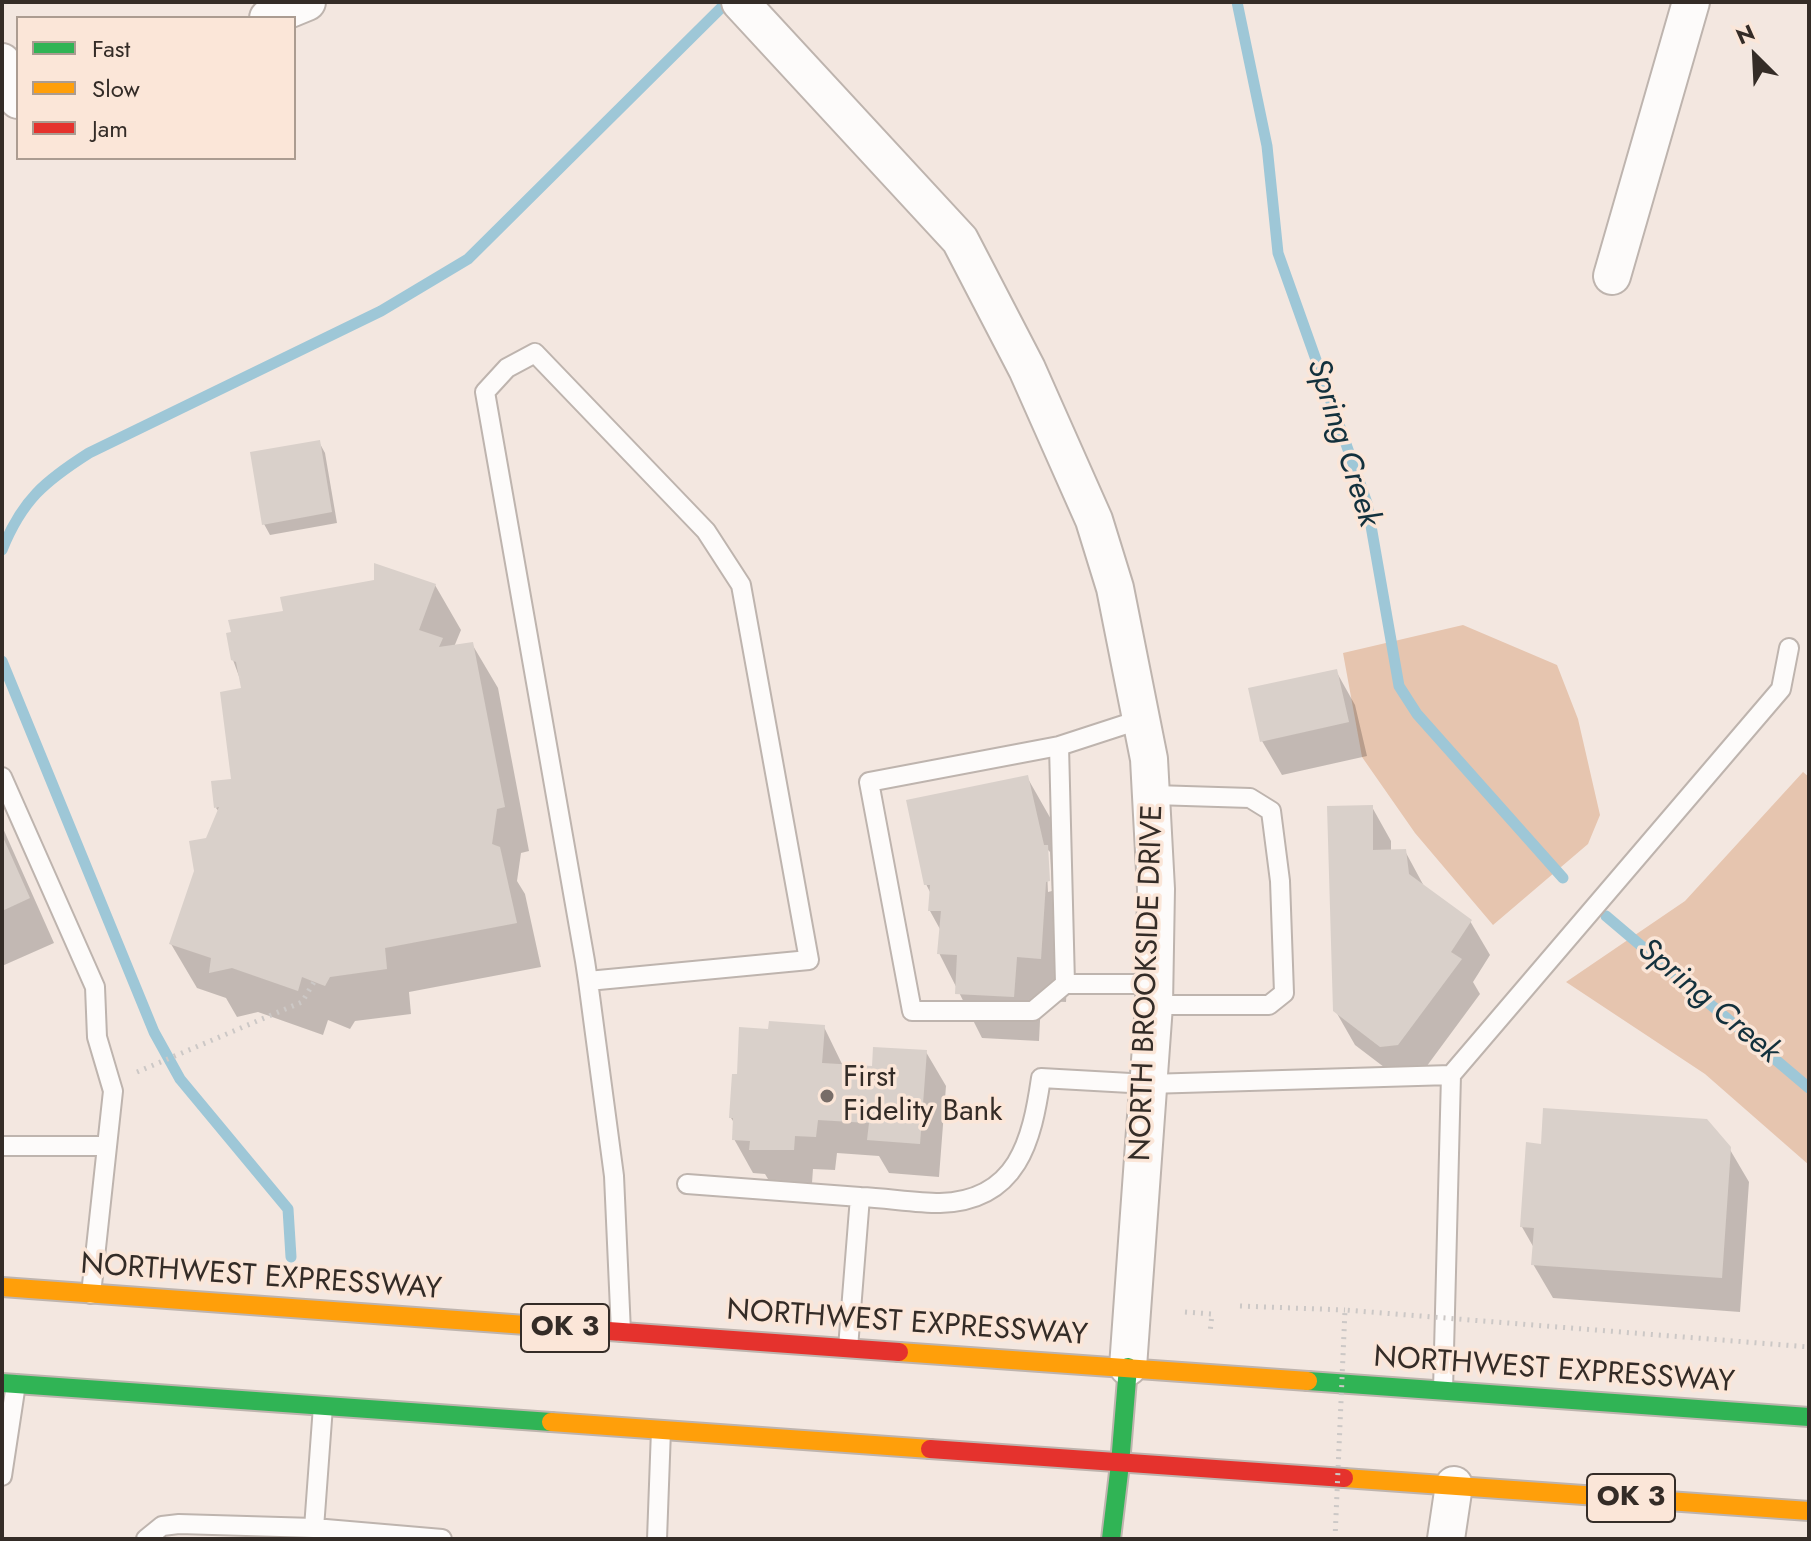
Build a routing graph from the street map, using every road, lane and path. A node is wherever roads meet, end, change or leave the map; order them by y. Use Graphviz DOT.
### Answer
graph roads {
  1 [pos="307,2"];
  2 [pos="1691,2"];
  3 [pos="744,6"];
  4 [pos="273,16"];
  5 [pos="2,62"];
  6 [pos="16,95"];
  7 [pos="1612,276"];
  8 [pos="1789,648"];
  9 [pos="1142,719"];
  10 [pos="1059,746"];
  11 [pos="2,777"];
  12 [pos="1154,795"];
  13 [pos="588,981"];
  14 [pos="314,982"];
  15 [pos="1065,984"];
  16 [pos="1154,995"];
  17 [pos="139,1071"];
  18 [pos="1451,1075"];
  19 [pos="1148,1084"];
  20 [pos="2,1146"];
  21 [pos="105,1146"];
  22 [pos="687,1184"];
  23 [pos="860,1197"];
  24 [pos="2,1287"];
  25 [pos="91,1294"];
  26 [pos="1240,1306"];
  27 [pos="1345,1310"];
  28 [pos="1185,1312"];
  29 [pos="621,1332"];
  30 [pos="1209,1337"];
  31 [pos="1809,1347"];
  32 [pos="848,1348"];
  33 [pos="1128,1367"];
  34 [pos="9,1383"];
  35 [pos="1443,1390"];
  36 [pos="323,1406"];
  37 [pos="1809,1417"];
  38 [pos="661,1430"];
  39 [pos="1120,1464"];
  40 [pos="2,1476"];
  41 [pos="1454,1485"];
  42 [pos="1809,1511"];
  43 [pos="194,1531"];
  44 [pos="305,1531"];
  45 [pos="236,1532"];
  46 [pos="384,1537"];
  47 [pos="146,1539"];
  48 [pos="432,1539"];
  49 [pos="657,1539"];
  50 [pos="1111,1539"];
  51 [pos="1335,1539"];
  52 [pos="1446,1539"];
  1 -- 4 [label="street"];
  2 -- 7 [label="street"];
  3 -- 9 [label="street, NORTH BROOKSIDE DRIVE"];
  5 -- 6 [label="street"];
  8 -- 18 [label="lane"];
  9 -- 10 [label="lane"];
  9 -- 12 [label="street, NORTH BROOKSIDE DRIVE"];
  10 -- 15 [label="lane"];
  10 -- 15 [label="lane"];
  11 -- 21 [label="lane"];
  12 -- 16 [label="street, NORTH BROOKSIDE DRIVE"];
  12 -- 16 [label="lane"];
  13 -- 13 [label="lane"];
  13 -- 29 [label="lane"];
  14 -- 17 [label="path"];
  15 -- 16 [label="lane"];
  16 -- 19 [label="street, NORTH BROOKSIDE DRIVE"];
  18 -- 19 [label="lane"];
  18 -- 35 [label="lane"];
  19 -- 23 [label="lane"];
  19 -- 33 [label="street, NORTH BROOKSIDE DRIVE"];
  20 -- 21 [label="lane"];
  21 -- 25 [label="lane"];
  22 -- 23 [label="lane"];
  23 -- 32 [label="lane"];
  24 -- 25 [label="main road, NORTHWEST EXPRESSWAY / OK 3"];
  25 -- 29 [label="main road, NORTHWEST EXPRESSWAY / OK 3"];
  26 -- 27 [label="path"];
  27 -- 31 [label="path, bridge"];
  27 -- 51 [label="path, bridge"];
  28 -- 30 [label="path"];
  29 -- 32 [label="main road, NORTHWEST EXPRESSWAY / OK 3"];
  32 -- 33 [label="main road, NORTHWEST EXPRESSWAY / OK 3"];
  33 -- 35 [label="main road, NORTHWEST EXPRESSWAY / OK 3"];
  33 -- 39 [label="main road"];
  34 -- 36 [label="main road, OK 3"];
  34 -- 40 [label="lane"];
  35 -- 37 [label="main road, NORTHWEST EXPRESSWAY / OK 3"];
  36 -- 38 [label="main road, OK 3"];
  36 -- 44 [label="lane"];
  38 -- 39 [label="main road, OK 3"];
  38 -- 49 [label="lane"];
  39 -- 41 [label="main road, OK 3"];
  39 -- 50 [label="main road"];
  41 -- 42 [label="main road, OK 3"];
  41 -- 52 [label="street"];
  43 -- 45 [label="lane"];
  43 -- 47 [label="lane"];
  44 -- 45 [label="lane"];
  44 -- 46 [label="lane"];
  46 -- 48 [label="lane"];
}
